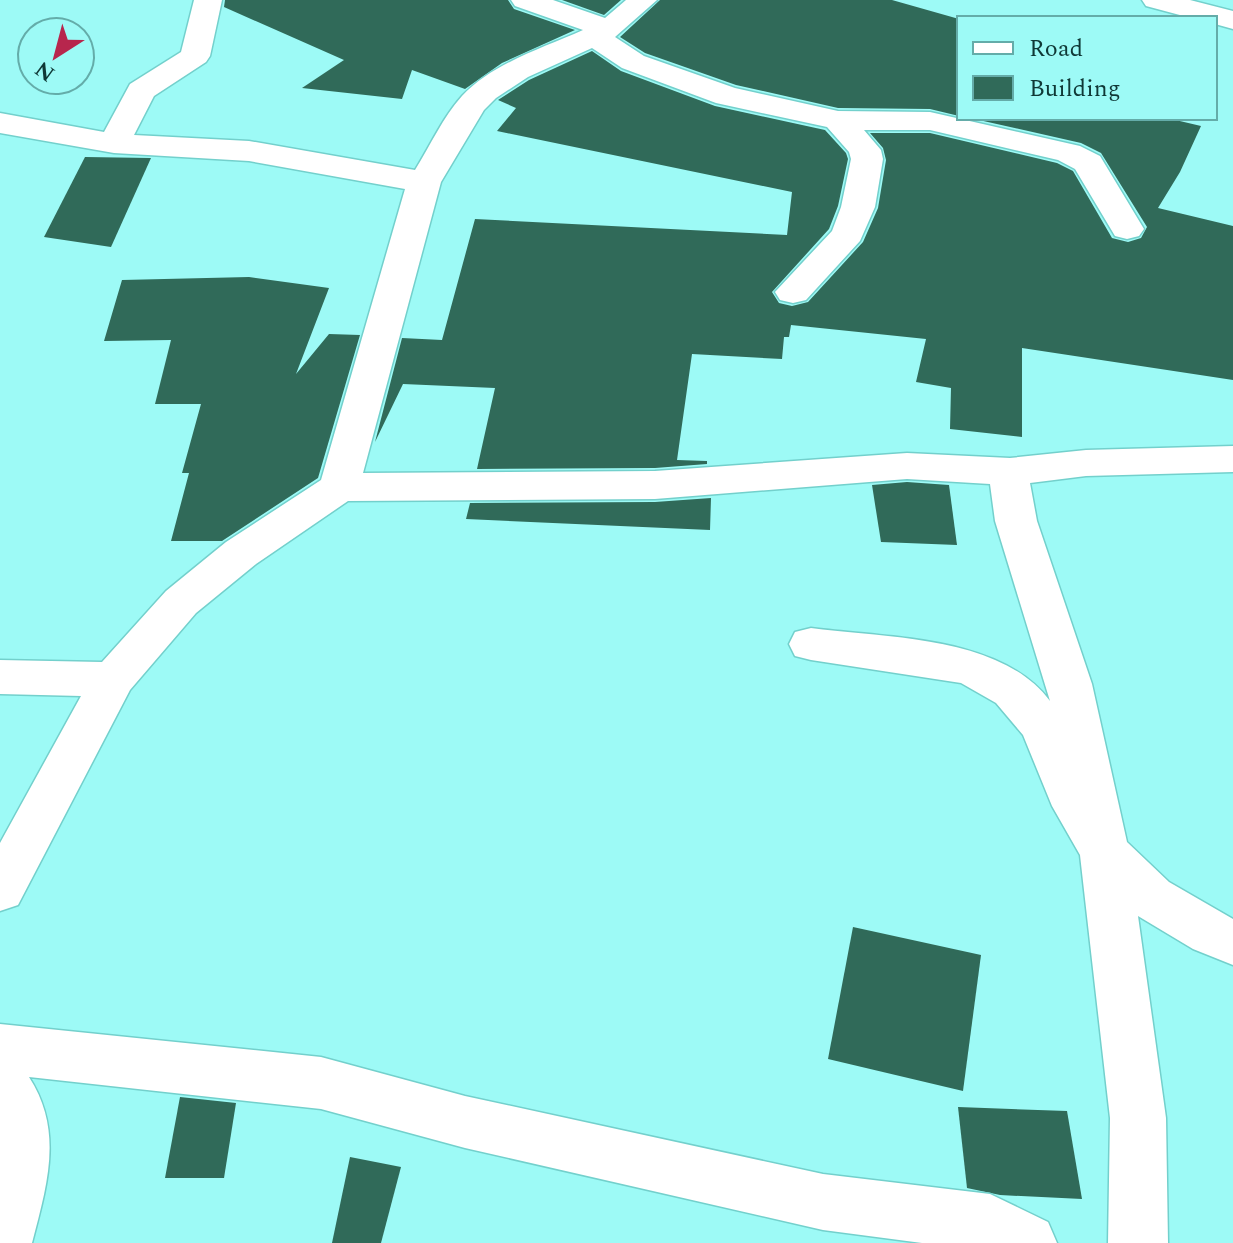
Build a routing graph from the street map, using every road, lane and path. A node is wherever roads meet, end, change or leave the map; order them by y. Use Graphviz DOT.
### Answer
graph roads {
  1 [pos="208,0"];
  2 [pos="525,0"];
  3 [pos="643,0"];
  4 [pos="1156,0"];
  5 [pos="1233,20"];
  6 [pos="601,32"];
  7 [pos="838,120"];
  8 [pos="0,123"];
  9 [pos="114,143"];
  10 [pos="424,182"];
  11 [pos="1127,229"];
  12 [pos="793,292"];
  13 [pos="1233,459"];
  14 [pos="907,466"];
  15 [pos="1010,472"];
  16 [pos="339,487"];
  17 [pos="1016,521"];
  18 [pos="811,644"];
  19 [pos="0,677"];
  20 [pos="113,679"];
  21 [pos="1104,852"];
  22 [pos="0,890"];
  23 [pos="1233,943"];
  24 [pos="0,1049"];
  25 [pos="0,1081"];
  26 [pos="2,1243"];
  27 [pos="1027,1243"];
  28 [pos="1138,1243"];
  1 -- 9 [label="street"];
  2 -- 6 [label="street"];
  3 -- 6 [label="street"];
  4 -- 5 [label="street"];
  6 -- 7 [label="street"];
  6 -- 10 [label="street"];
  7 -- 11 [label="street"];
  7 -- 12 [label="street"];
  8 -- 9 [label="street"];
  9 -- 10 [label="street"];
  10 -- 16 [label="street"];
  13 -- 15 [label="street"];
  14 -- 15 [label="street"];
  14 -- 16 [label="street"];
  14 -- 17 [label="street"];
  15 -- 17 [label="street"];
  16 -- 20 [label="street"];
  17 -- 21 [label="street"];
  18 -- 21 [label="street"];
  19 -- 20 [label="street"];
  20 -- 22 [label="street"];
  21 -- 23 [label="street"];
  21 -- 28 [label="street"];
  24 -- 27 [label="street"];
  25 -- 26 [label="street"];
}
